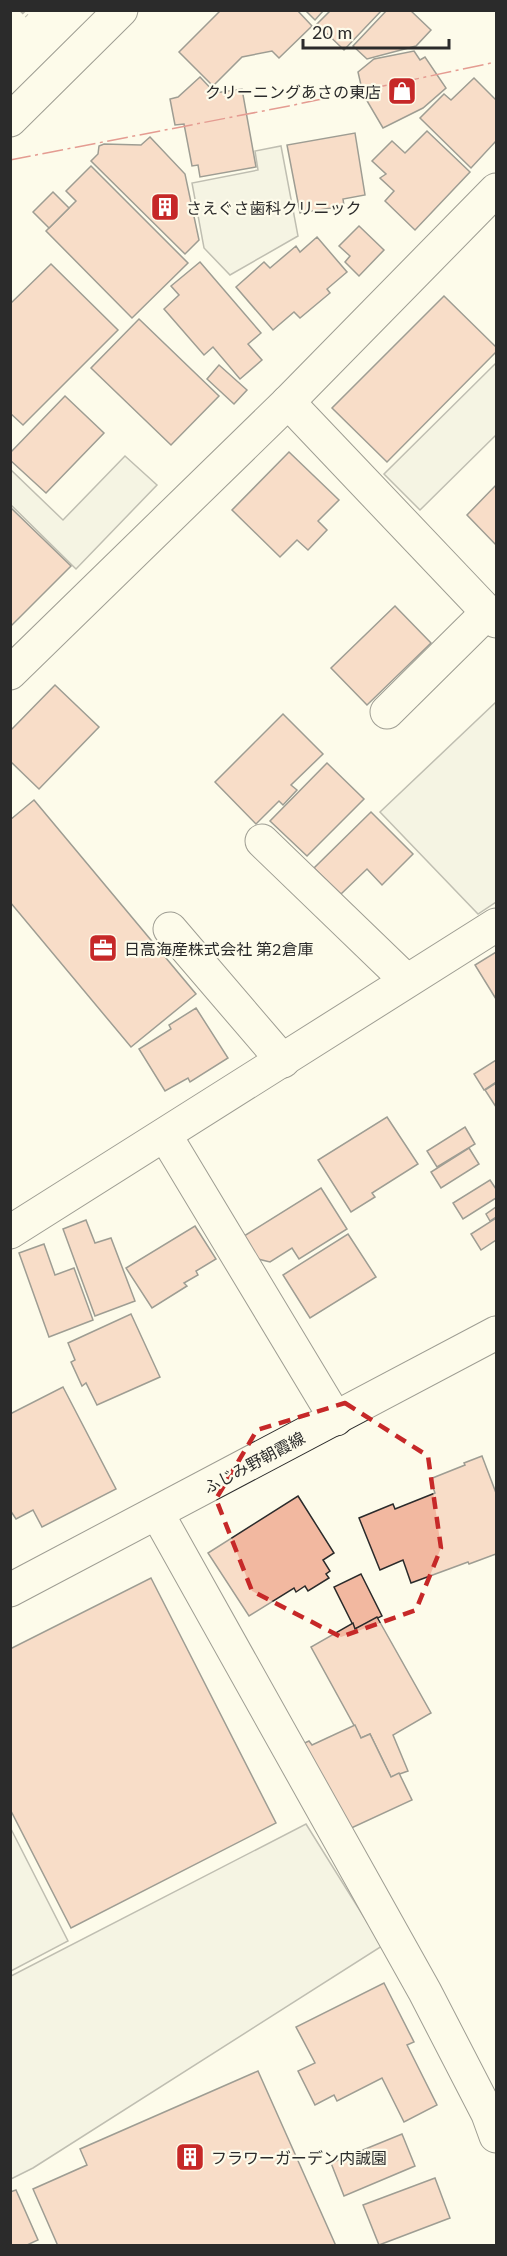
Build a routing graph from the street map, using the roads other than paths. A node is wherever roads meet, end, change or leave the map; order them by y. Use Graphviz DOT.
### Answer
graph roads {
  1 [pos="121,10"];
  2 [pos="10,120"];
  3 [pos="496,190"];
  4 [pos="288,402"];
  5 [pos="492,616"];
  6 [pos="10,673"];
  7 [pos="387,712"];
  8 [pos="262,841"];
  9 [pos="496,925"];
  10 [pos="170,929"];
  11 [pos="406,980"];
  12 [pos="283,1061"];
  13 [pos="165,1135"];
  14 [pos="10,1232"];
  15 [pos="496,1333"];
  16 [pos="336,1419"];
  17 [pos="157,1513"];
  18 [pos="15,1580"];
  19 [pos="496,2136"];
  1 -- 2 [label="street"];
  3 -- 4 [label="street"];
  4 -- 5 [label="street"];
  4 -- 6 [label="street"];
  5 -- 7 [label="street"];
  8 -- 11 [label="street"];
  9 -- 11 [label="street"];
  10 -- 12 [label="street"];
  11 -- 12 [label="street"];
  12 -- 13 [label="street"];
  13 -- 14 [label="street"];
  13 -- 16 [label="street"];
  15 -- 16 [label="street, ふじみ野朝霞線"];
  16 -- 17 [label="street, ふじみ野朝霞線"];
  17 -- 18 [label="street, ふじみ野朝霞線"];
  17 -- 19 [label="street"];
}
